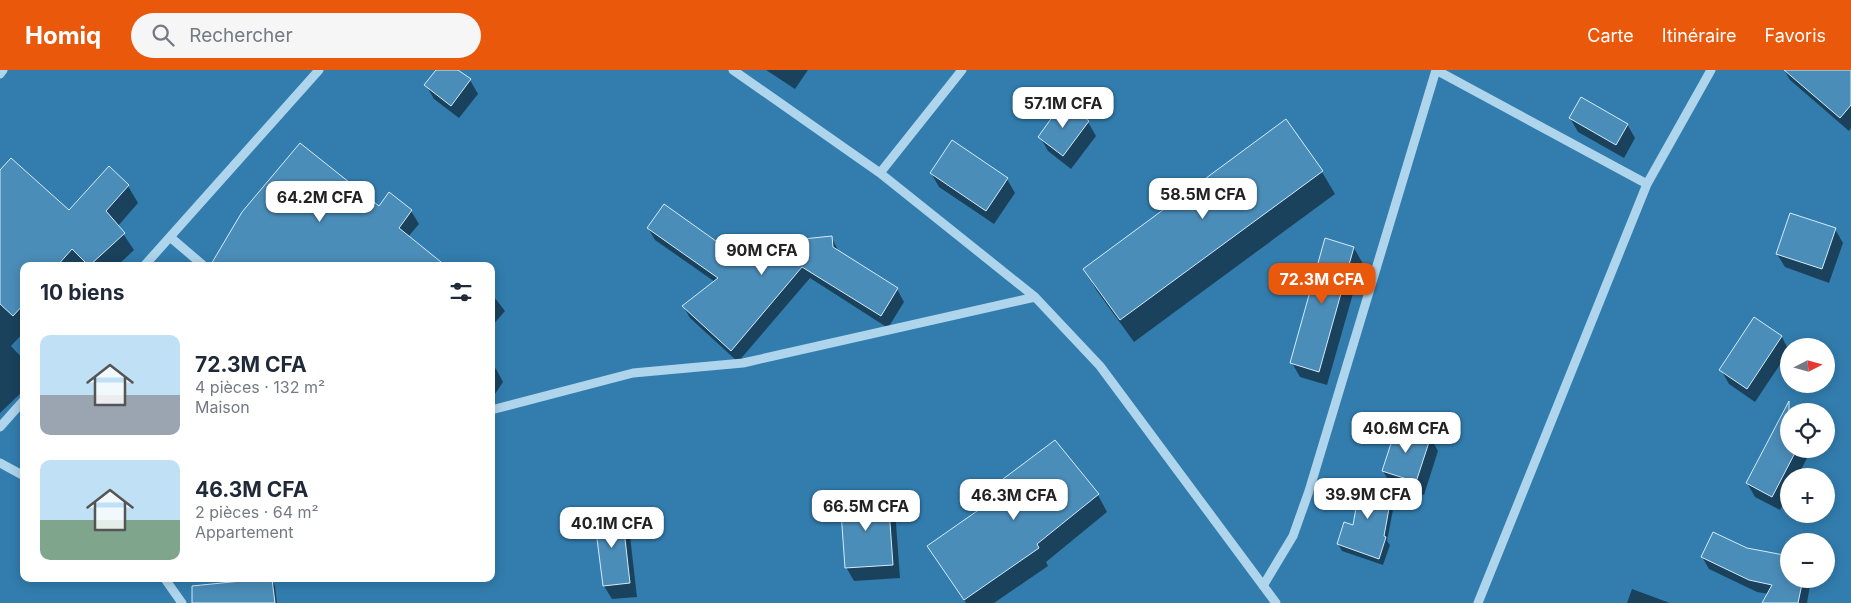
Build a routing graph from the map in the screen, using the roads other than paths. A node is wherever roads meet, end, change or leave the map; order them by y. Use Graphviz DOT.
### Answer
graph roads {
  1 [pos="3,70"];
  2 [pos="319,70"];
  3 [pos="733,70"];
  4 [pos="962,70"];
  5 [pos="1436,70"];
  6 [pos="1711,70"];
  7 [pos="0,74"];
  8 [pos="880,173"];
  9 [pos="1647,184"];
  10 [pos="170,237"];
  11 [pos="148,262"];
  12 [pos="199,262"];
  13 [pos="1035,297"];
  14 [pos="20,404"];
  15 [pos="495,409"];
  16 [pos="0,427"];
  17 [pos="0,463"];
  18 [pos="20,474"];
  19 [pos="167,582"];
  20 [pos="1263,586"];
  21 [pos="182,603"];
  22 [pos="1276,603"];
  23 [pos="1478,603"];
  1 -- 7 [label="street"];
  2 -- 10 [label="street"];
  3 -- 8 [label="street"];
  4 -- 8 [label="street"];
  5 -- 9 [label="street"];
  5 -- 20 [label="street"];
  6 -- 9 [label="street"];
  8 -- 13 [label="street"];
  9 -- 23 [label="street"];
  10 -- 11 [label="street"];
  10 -- 12 [label="street"];
  13 -- 15 [label="street"];
  13 -- 20 [label="street"];
  14 -- 16 [label="street"];
  17 -- 18 [label="street"];
  19 -- 21 [label="street"];
  20 -- 22 [label="street"];
}
